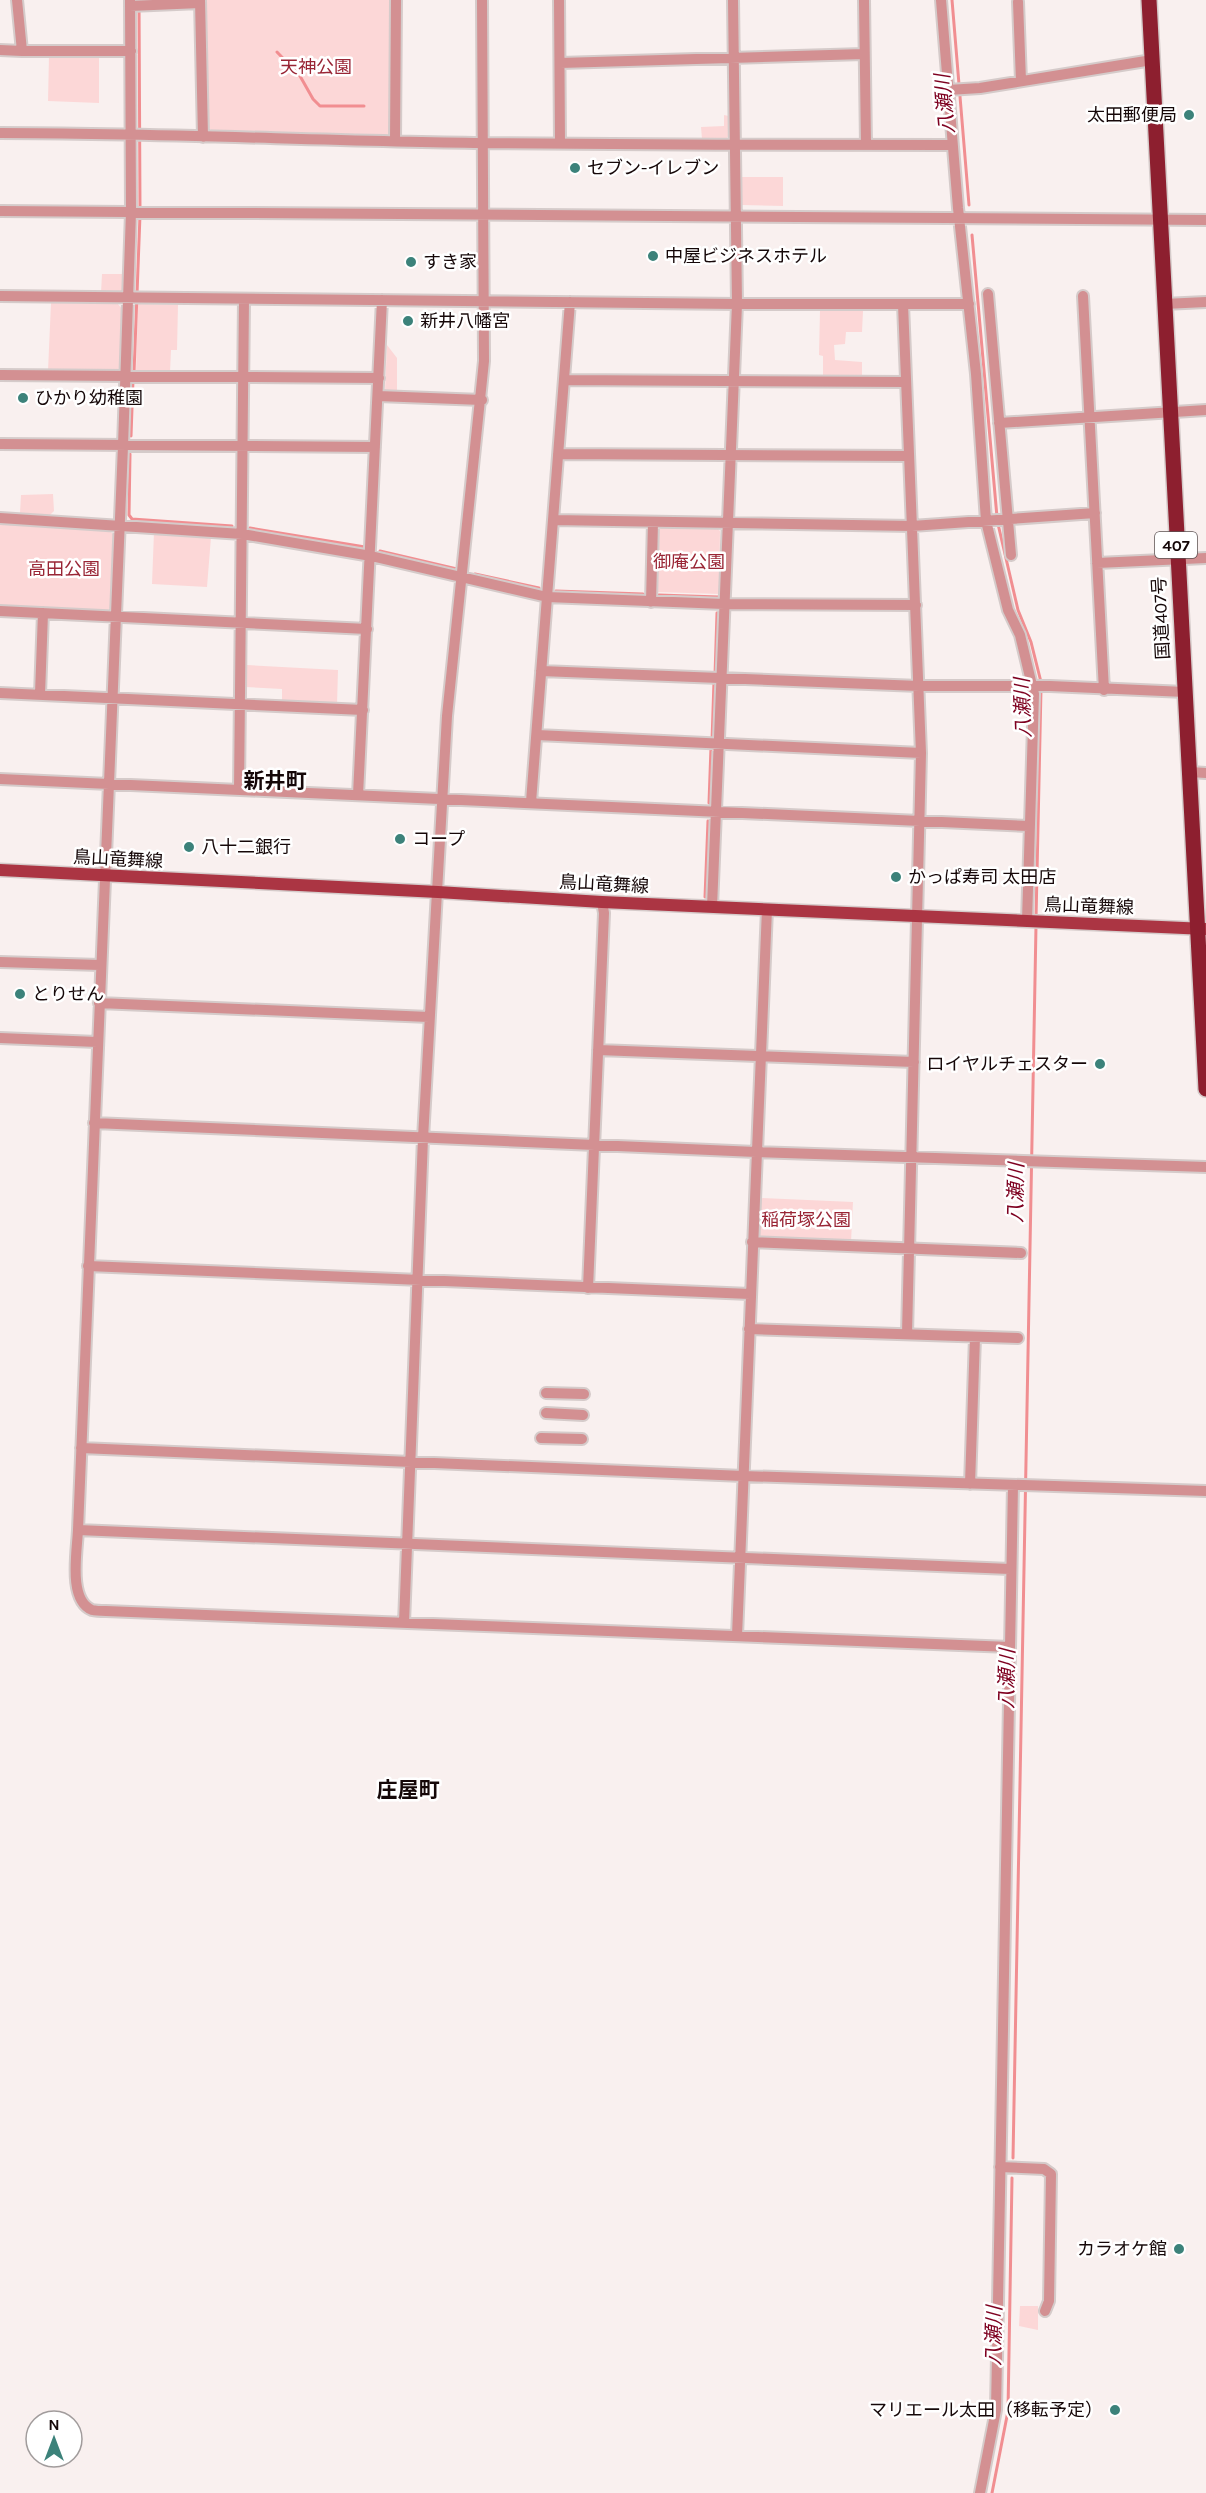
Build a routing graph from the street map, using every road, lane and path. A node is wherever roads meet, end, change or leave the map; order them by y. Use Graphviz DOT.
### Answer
graph roads {
  1 [pos="17,0"];
  2 [pos="396,0"];
  3 [pos="482,0"];
  4 [pos="559,0"];
  5 [pos="733,0"];
  6 [pos="864,0"];
  7 [pos="941,0"];
  8 [pos="1149,0"];
  9 [pos="200,1"];
  10 [pos="1018,2"];
  11 [pos="130,3"];
  12 [pos="0,50"];
  13 [pos="22,51"];
  14 [pos="131,51"];
  15 [pos="864,54"];
  16 [pos="734,57"];
  17 [pos="1152,60"];
  18 [pos="560,63"];
  19 [pos="1021,81"];
  20 [pos="950,90"];
  21 [pos="0,133"];
  22 [pos="130,133"];
  23 [pos="203,137"];
  24 [pos="395,141"];
  25 [pos="484,143"];
  26 [pos="560,144"];
  27 [pos="735,144"];
  28 [pos="866,145"];
  29 [pos="952,145"];
  30 [pos="0,211"];
  31 [pos="131,212"];
  32 [pos="485,215"];
  33 [pos="736,217"];
  34 [pos="959,218"];
  35 [pos="1206,220"];
  36 [pos="1160,221"];
  37 [pos="988,294"];
  38 [pos="0,296"];
  39 [pos="1083,296"];
  40 [pos="128,297"];
  41 [pos="244,299"];
  42 [pos="382,300"];
  43 [pos="484,301"];
  44 [pos="570,302"];
  45 [pos="1206,302"];
  46 [pos="736,304"];
  47 [pos="903,304"];
  48 [pos="969,304"];
  49 [pos="1164,304"];
  50 [pos="0,375"];
  51 [pos="125,376"];
  52 [pos="243,376"];
  53 [pos="379,378"];
  54 [pos="564,380"];
  55 [pos="733,381"];
  56 [pos="906,381"];
  57 [pos="378,396"];
  58 [pos="482,399"];
  59 [pos="1206,410"];
  60 [pos="1169,414"];
  61 [pos="1089,417"];
  62 [pos="999,423"];
  63 [pos="0,444"];
  64 [pos="123,446"];
  65 [pos="243,446"];
  66 [pos="375,447"];
  67 [pos="558,454"];
  68 [pos="730,455"];
  69 [pos="909,456"];
  70 [pos="1095,513"];
  71 [pos="0,518"];
  72 [pos="553,520"];
  73 [pos="1005,520"];
  74 [pos="989,521"];
  75 [pos="653,522"];
  76 [pos="727,523"];
  77 [pos="119,524"];
  78 [pos="912,526"];
  79 [pos="242,534"];
  80 [pos="1011,555"];
  81 [pos="370,556"];
  82 [pos="1206,558"];
  83 [pos="1177,559"];
  84 [pos="1097,563"];
  85 [pos="463,577"];
  86 [pos="547,597"];
  87 [pos="651,602"];
  88 [pos="724,604"];
  89 [pos="916,605"];
  90 [pos="0,611"];
  91 [pos="44,613"];
  92 [pos="116,617"];
  93 [pos="241,623"];
  94 [pos="367,629"];
  95 [pos="541,671"];
  96 [pos="720,678"];
  97 [pos="919,686"];
  98 [pos="1032,686"];
  99 [pos="1104,690"];
  100 [pos="1185,692"];
  101 [pos="0,693"];
  102 [pos="40,694"];
  103 [pos="112,698"];
  104 [pos="240,704"];
  105 [pos="363,710"];
  106 [pos="537,735"];
  107 [pos="720,744"];
  108 [pos="921,753"];
  109 [pos="1190,772"];
  110 [pos="1206,773"];
  111 [pos="0,778"];
  112 [pos="109,783"];
  113 [pos="239,790"];
  114 [pos="358,795"];
  115 [pos="443,799"];
  116 [pos="531,802"];
  117 [pos="717,813"];
  118 [pos="919,821"];
  119 [pos="1029,826"];
  120 [pos="0,870"];
  121 [pos="105,877"];
  122 [pos="438,892"];
  123 [pos="602,902"];
  124 [pos="712,907"];
  125 [pos="766,909"];
  126 [pos="917,916"];
  127 [pos="1033,921"];
  128 [pos="1202,928"];
  129 [pos="0,962"];
  130 [pos="100,965"];
  131 [pos="99,1003"];
  132 [pos="429,1017"];
  133 [pos="0,1038"];
  134 [pos="97,1042"];
  135 [pos="598,1050"];
  136 [pos="760,1056"];
  137 [pos="914,1062"];
  138 [pos="1206,1089"];
  139 [pos="94,1123"];
  140 [pos="423,1138"];
  141 [pos="595,1146"];
  142 [pos="756,1152"];
  143 [pos="913,1158"];
  144 [pos="1206,1167"];
  145 [pos="752,1242"];
  146 [pos="910,1249"];
  147 [pos="1021,1253"];
  148 [pos="88,1266"];
  149 [pos="419,1281"];
  150 [pos="588,1288"];
  151 [pos="750,1294"];
  152 [pos="748,1329"];
  153 [pos="908,1335"];
  154 [pos="975,1337"];
  155 [pos="1018,1338"];
  156 [pos="546,1393"];
  157 [pos="584,1394"];
  158 [pos="546,1413"];
  159 [pos="583,1415"];
  160 [pos="541,1438"];
  161 [pos="582,1439"];
  162 [pos="81,1448"];
  163 [pos="411,1462"];
  164 [pos="742,1476"];
  165 [pos="970,1484"];
  166 [pos="1020,1485"];
  167 [pos="1206,1491"];
  168 [pos="78,1530"];
  169 [pos="406,1545"];
  170 [pos="741,1558"];
  171 [pos="1010,1569"];
  172 [pos="404,1623"];
  173 [pos="737,1636"];
  174 [pos="1010,1647"];
  175 [pos="1000,2167"];
  176 [pos="1046,2311"];
  177 [pos="980,2493"];
  1 -- 13 [label="street"];
  2 -- 24 [label="street"];
  3 -- 25 [label="street"];
  4 -- 18 [label="street"];
  5 -- 16 [label="street"];
  6 -- 15 [label="street"];
  7 -- 20 [label="street"];
  8 -- 17 [label="highway, 国道407号 / 407"];
  9 -- 11 [label="street"];
  9 -- 23 [label="street"];
  10 -- 19 [label="street"];
  11 -- 14 [label="street"];
  12 -- 13 [label="street"];
  13 -- 14 [label="street"];
  14 -- 22 [label="street"];
  15 -- 16 [label="street"];
  15 -- 28 [label="street"];
  16 -- 18 [label="street"];
  16 -- 27 [label="street"];
  17 -- 19 [label="street"];
  17 -- 36 [label="highway, 国道407号 / 407"];
  18 -- 26 [label="street"];
  19 -- 20 [label="street"];
  20 -- 29 [label="street"];
  21 -- 22 [label="street"];
  22 -- 23 [label="street"];
  22 -- 31 [label="street"];
  23 -- 24 [label="street"];
  24 -- 25 [label="street"];
  25 -- 26 [label="street"];
  25 -- 32 [label="street"];
  26 -- 27 [label="street"];
  27 -- 28 [label="street"];
  27 -- 33 [label="street"];
  28 -- 29 [label="street"];
  29 -- 34 [label="street"];
  30 -- 31 [label="street"];
  31 -- 32 [label="street"];
  31 -- 40 [label="street"];
  32 -- 33 [label="street"];
  32 -- 43 [label="street"];
  33 -- 34 [label="street"];
  33 -- 46 [label="street"];
  34 -- 36 [label="street"];
  34 -- 48 [label="street"];
  35 -- 36 [label="street"];
  36 -- 49 [label="highway, 国道407号 / 407"];
  37 -- 62 [label="street"];
  38 -- 40 [label="street"];
  39 -- 61 [label="street"];
  40 -- 41 [label="street"];
  40 -- 51 [label="street"];
  41 -- 42 [label="street"];
  41 -- 52 [label="street"];
  42 -- 43 [label="street"];
  42 -- 53 [label="street"];
  43 -- 44 [label="street"];
  43 -- 58 [label="street"];
  44 -- 46 [label="street"];
  44 -- 54 [label="street"];
  45 -- 49 [label="street"];
  46 -- 47 [label="street"];
  46 -- 55 [label="street"];
  47 -- 48 [label="street"];
  47 -- 56 [label="street"];
  48 -- 74 [label="street"];
  49 -- 60 [label="highway, 国道407号 / 407"];
  50 -- 51 [label="street"];
  51 -- 52 [label="street"];
  51 -- 64 [label="street"];
  52 -- 53 [label="street"];
  52 -- 65 [label="street"];
  53 -- 57 [label="street"];
  54 -- 55 [label="street"];
  54 -- 67 [label="street"];
  55 -- 56 [label="street"];
  55 -- 68 [label="street"];
  56 -- 69 [label="street"];
  57 -- 58 [label="street"];
  57 -- 66 [label="street"];
  58 -- 85 [label="street"];
  59 -- 60 [label="street"];
  60 -- 61 [label="street"];
  60 -- 83 [label="highway, 国道407号 / 407"];
  61 -- 62 [label="street"];
  61 -- 70 [label="street"];
  62 -- 73 [label="street"];
  63 -- 64 [label="street"];
  64 -- 65 [label="street"];
  64 -- 77 [label="street"];
  65 -- 66 [label="street"];
  65 -- 79 [label="street"];
  66 -- 81 [label="street"];
  67 -- 68 [label="street"];
  67 -- 72 [label="street"];
  68 -- 69 [label="street"];
  68 -- 76 [label="street"];
  69 -- 78 [label="street"];
  70 -- 73 [label="street"];
  70 -- 84 [label="street"];
  71 -- 77 [label="street"];
  72 -- 75 [label="street"];
  72 -- 86 [label="street"];
  73 -- 74 [label="street"];
  73 -- 80 [label="street"];
  74 -- 78 [label="street"];
  74 -- 98 [label="street"];
  75 -- 76 [label="street"];
  75 -- 87 [label="street"];
  76 -- 78 [label="street"];
  76 -- 88 [label="street"];
  77 -- 79 [label="street"];
  77 -- 92 [label="street"];
  78 -- 89 [label="street"];
  79 -- 81 [label="street"];
  79 -- 93 [label="street"];
  81 -- 85 [label="street"];
  81 -- 94 [label="street"];
  82 -- 83 [label="street"];
  83 -- 84 [label="street"];
  83 -- 100 [label="highway, 国道407号 / 407"];
  84 -- 99 [label="street"];
  85 -- 86 [label="street"];
  85 -- 115 [label="street"];
  86 -- 87 [label="street"];
  86 -- 95 [label="street"];
  87 -- 88 [label="street"];
  88 -- 89 [label="street"];
  88 -- 96 [label="street"];
  89 -- 97 [label="street"];
  90 -- 91 [label="street"];
  91 -- 92 [label="street"];
  91 -- 102 [label="street"];
  92 -- 93 [label="street"];
  92 -- 103 [label="street"];
  93 -- 94 [label="street"];
  93 -- 104 [label="street"];
  94 -- 105 [label="street"];
  95 -- 96 [label="street"];
  95 -- 106 [label="street"];
  96 -- 97 [label="street"];
  96 -- 107 [label="street"];
  97 -- 98 [label="street"];
  97 -- 108 [label="street"];
  98 -- 99 [label="street"];
  98 -- 119 [label="street"];
  99 -- 100 [label="street"];
  100 -- 109 [label="highway, 国道407号 / 407"];
  101 -- 102 [label="street"];
  102 -- 103 [label="street"];
  103 -- 104 [label="street"];
  103 -- 112 [label="street"];
  104 -- 105 [label="street"];
  104 -- 113 [label="street"];
  105 -- 114 [label="street"];
  106 -- 107 [label="street"];
  106 -- 116 [label="street"];
  107 -- 108 [label="street"];
  107 -- 117 [label="street"];
  108 -- 118 [label="street"];
  109 -- 110 [label="street"];
  109 -- 128 [label="highway, 国道407号 / 407"];
  111 -- 112 [label="street"];
  112 -- 113 [label="street"];
  112 -- 121 [label="street"];
  113 -- 114 [label="street"];
  114 -- 115 [label="street"];
  115 -- 116 [label="street"];
  115 -- 122 [label="street"];
  116 -- 117 [label="street"];
  117 -- 118 [label="street"];
  117 -- 124 [label="street"];
  118 -- 119 [label="street"];
  118 -- 126 [label="street"];
  119 -- 127 [label="street"];
  120 -- 121 [label="main road, 鳥山竜舞線"];
  121 -- 122 [label="main road, 鳥山竜舞線"];
  121 -- 130 [label="street"];
  122 -- 123 [label="main road, 鳥山竜舞線"];
  122 -- 132 [label="street"];
  123 -- 124 [label="main road, 鳥山竜舞線"];
  123 -- 135 [label="street"];
  124 -- 125 [label="main road, 鳥山竜舞線"];
  125 -- 126 [label="main road, 鳥山竜舞線"];
  125 -- 136 [label="street"];
  126 -- 127 [label="main road, 鳥山竜舞線"];
  126 -- 137 [label="street"];
  127 -- 128 [label="main road, 鳥山竜舞線"];
  128 -- 138 [label="highway, 国道407号 / 407"];
  129 -- 130 [label="street"];
  130 -- 131 [label="street"];
  131 -- 132 [label="street"];
  131 -- 134 [label="street"];
  132 -- 140 [label="street"];
  133 -- 134 [label="street"];
  134 -- 139 [label="street"];
  135 -- 136 [label="street"];
  135 -- 141 [label="street"];
  136 -- 137 [label="street"];
  136 -- 142 [label="street"];
  137 -- 143 [label="street"];
  139 -- 140 [label="street"];
  139 -- 148 [label="street"];
  140 -- 141 [label="street"];
  140 -- 149 [label="street"];
  141 -- 142 [label="street"];
  141 -- 150 [label="street"];
  142 -- 143 [label="street"];
  142 -- 145 [label="street"];
  143 -- 144 [label="street"];
  143 -- 146 [label="street"];
  145 -- 146 [label="street"];
  145 -- 151 [label="street"];
  146 -- 147 [label="street"];
  146 -- 153 [label="street"];
  148 -- 149 [label="street"];
  148 -- 162 [label="street"];
  149 -- 150 [label="street"];
  149 -- 163 [label="street"];
  150 -- 151 [label="street"];
  151 -- 152 [label="street"];
  152 -- 153 [label="street"];
  152 -- 164 [label="street"];
  153 -- 154 [label="street"];
  154 -- 155 [label="street"];
  154 -- 165 [label="street"];
  156 -- 157 [label="street"];
  158 -- 159 [label="street"];
  160 -- 161 [label="street"];
  162 -- 163 [label="street"];
  162 -- 168 [label="street"];
  163 -- 164 [label="street"];
  163 -- 169 [label="street"];
  164 -- 165 [label="street"];
  164 -- 170 [label="street"];
  165 -- 166 [label="street"];
  166 -- 167 [label="street"];
  166 -- 171 [label="street"];
  168 -- 169 [label="street"];
  168 -- 172 [label="street"];
  169 -- 170 [label="street"];
  169 -- 172 [label="street"];
  170 -- 171 [label="street"];
  170 -- 173 [label="street"];
  171 -- 174 [label="street"];
  172 -- 173 [label="street"];
  173 -- 174 [label="street"];
  174 -- 175 [label="street"];
  175 -- 176 [label="street"];
  175 -- 177 [label="street"];
}
